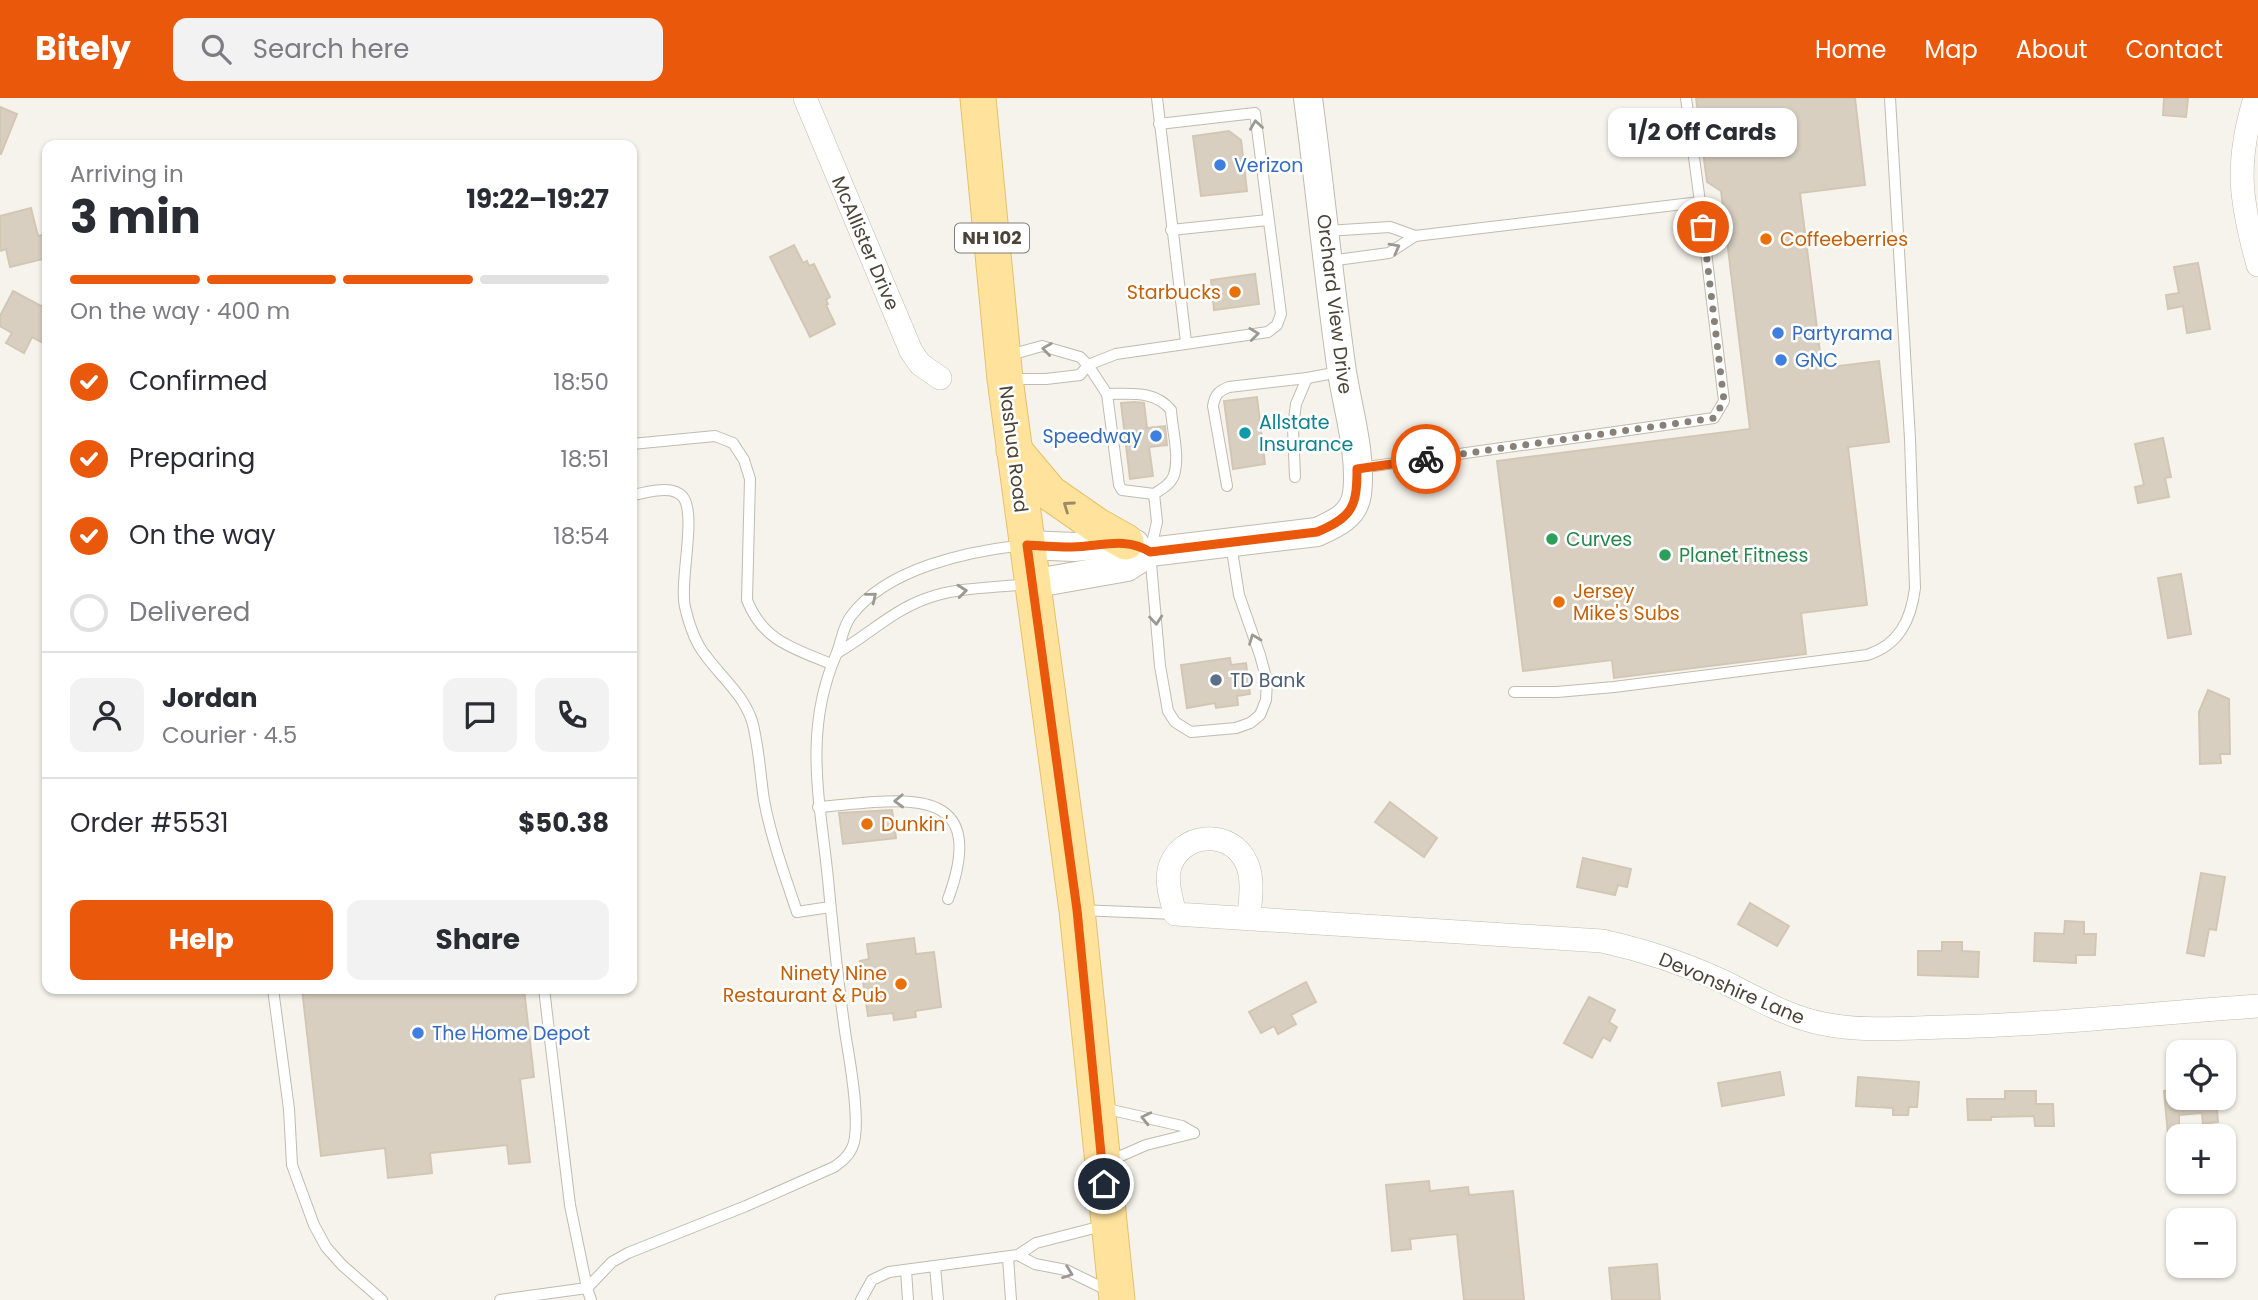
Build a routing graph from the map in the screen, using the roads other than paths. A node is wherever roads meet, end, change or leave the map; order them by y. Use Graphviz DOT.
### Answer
graph roads {
  1 [pos="805,98"];
  2 [pos="978,98"];
  3 [pos="1157,98"];
  4 [pos="1308,98"];
  5 [pos="1686,98"];
  6 [pos="1890,98"];
  7 [pos="2255,98"];
  8 [pos="1159,124"];
  9 [pos="1700,202"];
  10 [pos="1268,220"];
  11 [pos="1171,230"];
  12 [pos="1325,230"];
  13 [pos="1415,236"];
  14 [pos="1329,261"];
  15 [pos="2258,265"];
  16 [pos="1186,342"];
  17 [pos="1088,365"];
  18 [pos="1004,367"];
  19 [pos="1342,371"];
  20 [pos="940,378"];
  21 [pos="1307,378"];
  22 [pos="1107,394"];
  23 [pos="637,444"];
  24 [pos="1013,449"];
  25 [pos="1357,469"];
  26 [pos="1295,477"];
  27 [pos="1227,486"];
  28 [pos="1154,494"];
  29 [pos="637,495"];
  30 [pos="1231,544"];
  31 [pos="1027,545"];
  32 [pos="1138,547"];
  33 [pos="1031,584"];
  34 [pos="837,653"];
  35 [pos="831,664"];
  36 [pos="1514,692"];
  37 [pos="818,807"];
  38 [pos="948,899"];
  39 [pos="830,907"];
  40 [pos="1077,910"];
  41 [pos="1175,914"];
  42 [pos="1250,919"];
  43 [pos="274,994"];
  44 [pos="545,994"];
  45 [pos="2258,1006"];
  46 [pos="1097,1106"];
  47 [pos="1102,1164"];
  48 [pos="1108,1224"];
  49 [pos="1013,1256"];
  50 [pos="934,1266"];
  51 [pos="906,1270"];
  52 [pos="587,1288"];
  53 [pos="1117,1298"];
  54 [pos="908,1299"];
  55 [pos="382,1300"];
  56 [pos="500,1300"];
  57 [pos="591,1300"];
  58 [pos="861,1300"];
  59 [pos="938,1300"];
  60 [pos="1011,1300"];
  1 -- 20 [label="street, McAllister Drive"];
  2 -- 18 [label="main road, Nashua Road / NH 102"];
  3 -- 8 [label="lane"];
  4 -- 12 [label="street, Orchard View Drive"];
  5 -- 9 [label="lane"];
  6 -- 36 [label="lane"];
  7 -- 15 [label="street"];
  10 -- 8 [label="lane, one-way"];
  8 -- 11 [label="lane"];
  9 -- 13 [label="lane"];
  9 -- 25 [label="lane"];
  10 -- 11 [label="lane"];
  16 -- 10 [label="lane, one-way"];
  11 -- 16 [label="lane"];
  12 -- 13 [label="lane"];
  12 -- 14 [label="street, Orchard View Drive"];
  14 -- 13 [label="lane, one-way"];
  14 -- 19 [label="street, Orchard View Drive"];
  16 -- 17 [label="lane"];
  17 -- 18 [label="lane"];
  17 -- 18 [label="lane, one-way"];
  17 -- 22 [label="lane"];
  18 -- 24 [label="main road, Nashua Road / NH 102"];
  19 -- 21 [label="lane"];
  19 -- 25 [label="street, Orchard View Drive"];
  21 -- 26 [label="lane"];
  21 -- 27 [label="lane"];
  22 -- 28 [label="lane"];
  22 -- 28 [label="lane"];
  23 -- 35 [label="lane"];
  24 -- 31 [label="main road, Nashua Road / NH 102"];
  32 -- 24 [label="main road, one-way"];
  25 -- 30 [label="street, Orchard View Drive"];
  28 -- 32 [label="lane"];
  29 -- 39 [label="lane"];
  30 -- 32 [label="street, Orchard View Drive"];
  32 -- 30 [label="lane, one-way"];
  31 -- 32 [label="street, Orchard View Drive"];
  31 -- 33 [label="main road, Nashua Road / NH 102"];
  34 -- 31 [label="lane, one-way"];
  32 -- 33 [label="street, Orchard View Drive"];
  34 -- 33 [label="lane, one-way"];
  33 -- 40 [label="main road, Nashua Road / NH 102"];
  34 -- 35 [label="lane"];
  35 -- 37 [label="lane"];
  38 -- 37 [label="lane, one-way"];
  37 -- 39 [label="lane"];
  39 -- 52 [label="lane"];
  40 -- 41 [label="lane, Devonshire Lane"];
  40 -- 46 [label="main road, Nashua Road / NH 102"];
  41 -- 42 [label="street, Devonshire Lane"];
  41 -- 42 [label="street"];
  42 -- 45 [label="street, Devonshire Lane"];
  43 -- 55 [label="lane"];
  44 -- 52 [label="lane"];
  46 -- 47 [label="main road, Nashua Road / NH 102"];
  47 -- 46 [label="lane, one-way"];
  47 -- 48 [label="main road, Nashua Road / NH 102"];
  48 -- 49 [label="lane"];
  48 -- 53 [label="main road, Nashua Road / NH 102"];
  49 -- 50 [label="lane"];
  49 -- 53 [label="lane, one-way"];
  49 -- 60 [label="lane"];
  50 -- 51 [label="lane"];
  50 -- 59 [label="lane"];
  51 -- 54 [label="lane"];
  51 -- 58 [label="lane"];
  52 -- 56 [label="lane"];
  52 -- 57 [label="lane"];
}
